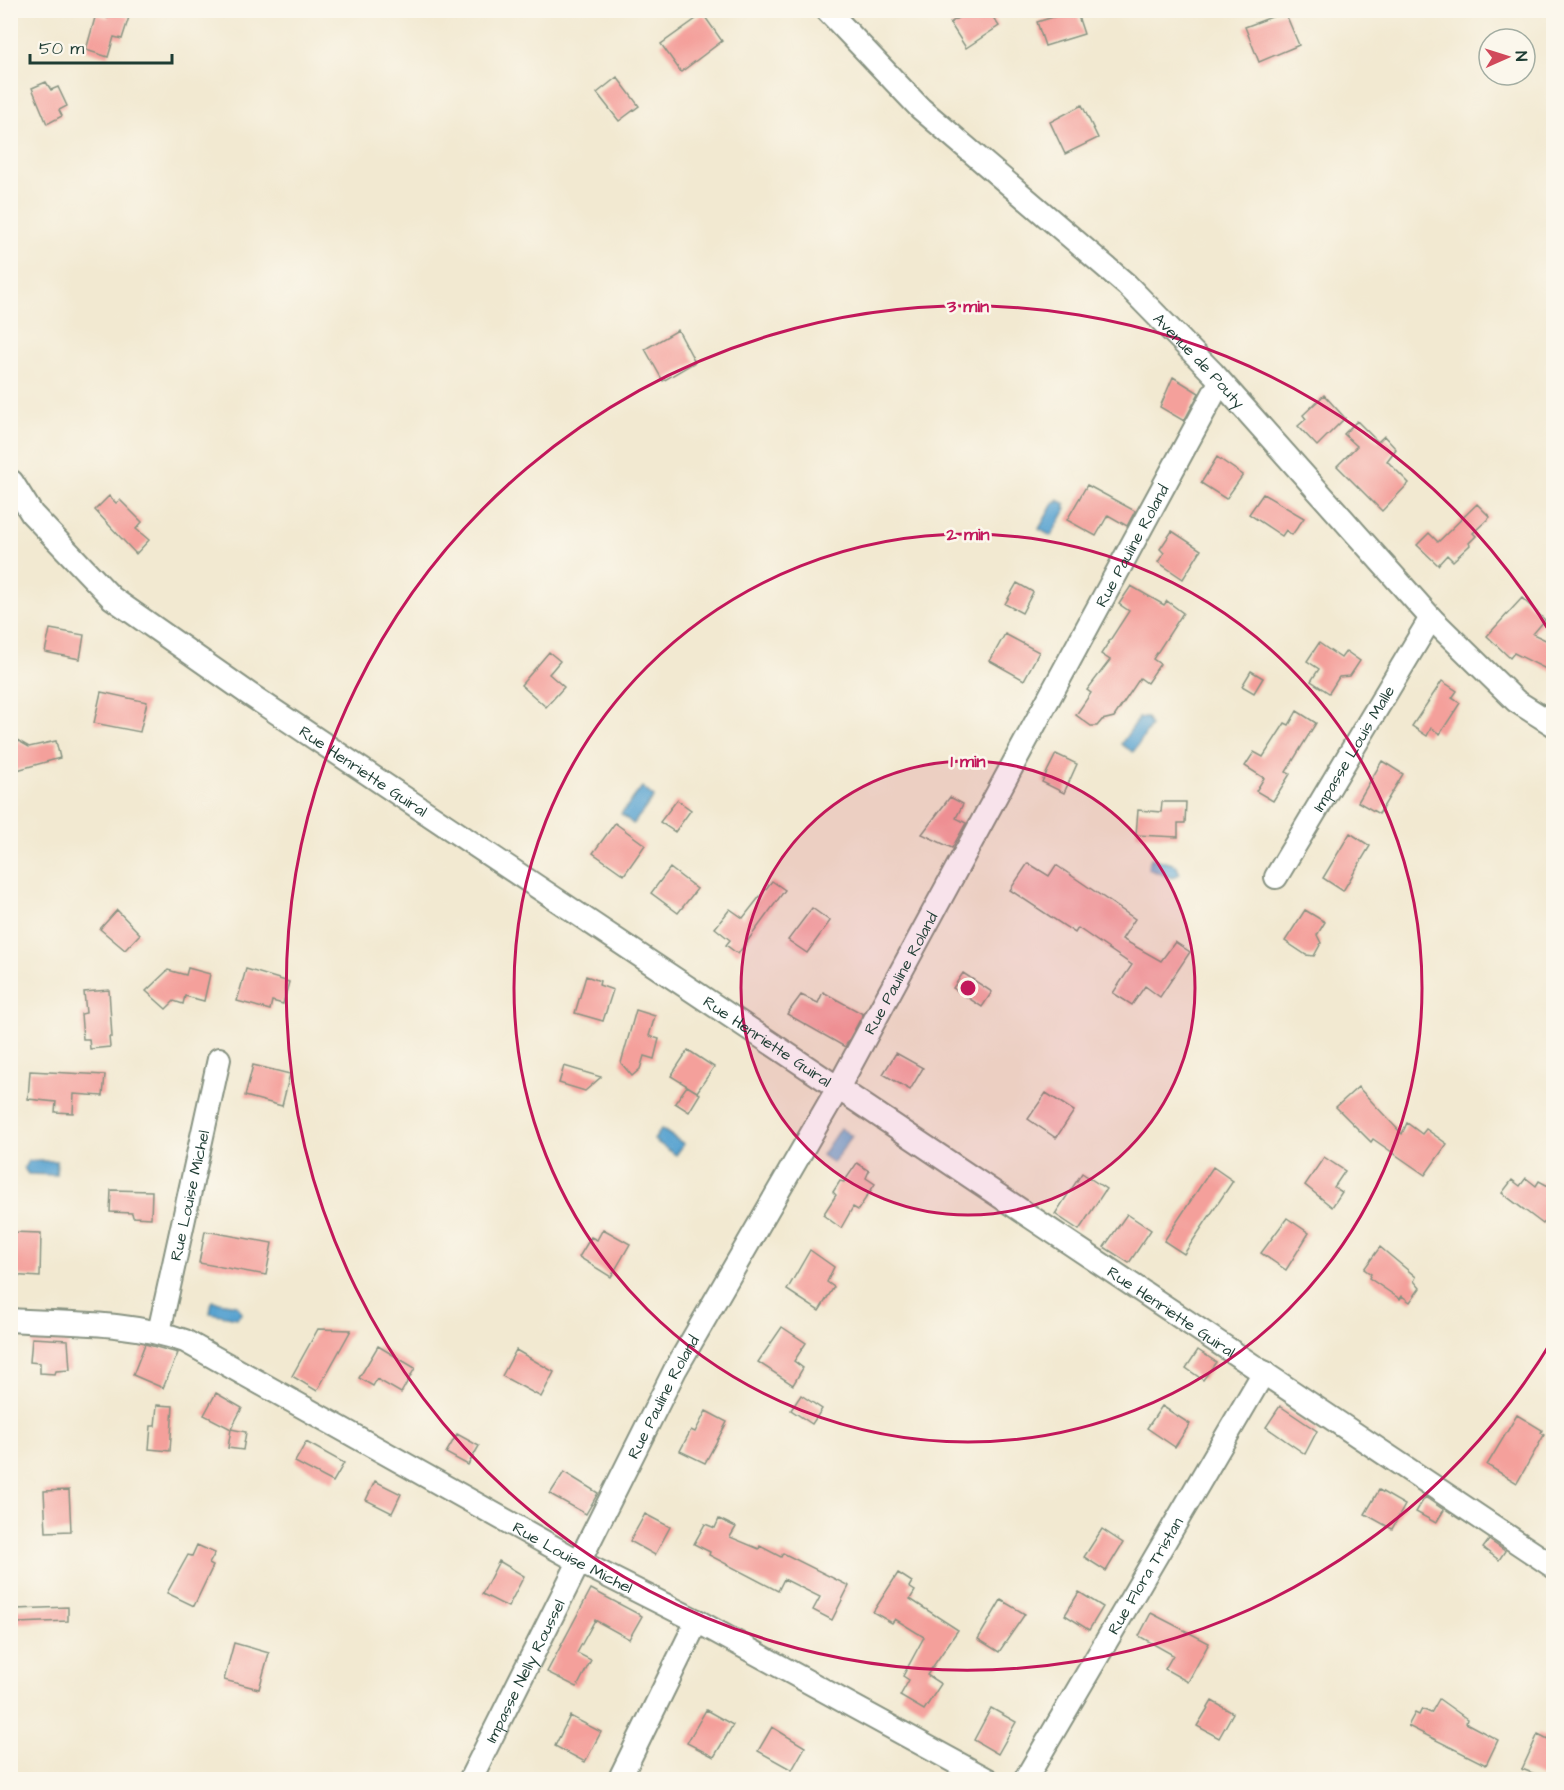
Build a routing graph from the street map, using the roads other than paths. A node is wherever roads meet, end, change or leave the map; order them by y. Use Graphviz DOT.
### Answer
graph roads {
  1 [pos="827,10"];
  2 [pos="1220,382"];
  3 [pos="12,482"];
  4 [pos="1431,618"];
  5 [pos="1554,725"];
  6 [pos="1276,877"];
  7 [pos="219,1059"];
  8 [pos="838,1089"];
  9 [pos="10,1320"];
  10 [pos="159,1332"];
  11 [pos="1264,1372"];
  12 [pos="578,1562"];
  13 [pos="1554,1567"];
  14 [pos="697,1621"];
  15 [pos="470,1779"];
  16 [pos="619,1779"];
  17 [pos="988,1779"];
  18 [pos="1025,1779"];
  1 -- 2 [label="street, Avenue de Pouty"];
  2 -- 4 [label="street, Avenue de Pouty"];
  2 -- 8 [label="street, Rue Pauline Roland"];
  3 -- 8 [label="street, Rue Henriette Guiral"];
  4 -- 5 [label="street, Avenue de Pouty"];
  4 -- 6 [label="street, Impasse Louis Malle"];
  7 -- 10 [label="street, Rue Louise Michel"];
  8 -- 11 [label="street, Rue Henriette Guiral"];
  8 -- 12 [label="street, Rue Pauline Roland"];
  9 -- 10 [label="street, Rue Louise Michel"];
  10 -- 12 [label="street, Rue Louise Michel"];
  11 -- 13 [label="street, Rue Henriette Guiral"];
  11 -- 18 [label="street, Rue Flora Tristan"];
  12 -- 14 [label="street, Rue Louise Michel"];
  12 -- 15 [label="street, Impasse Nelly Roussel"];
  14 -- 16 [label="street"];
  14 -- 17 [label="street, Rue Louise Michel"];
}
